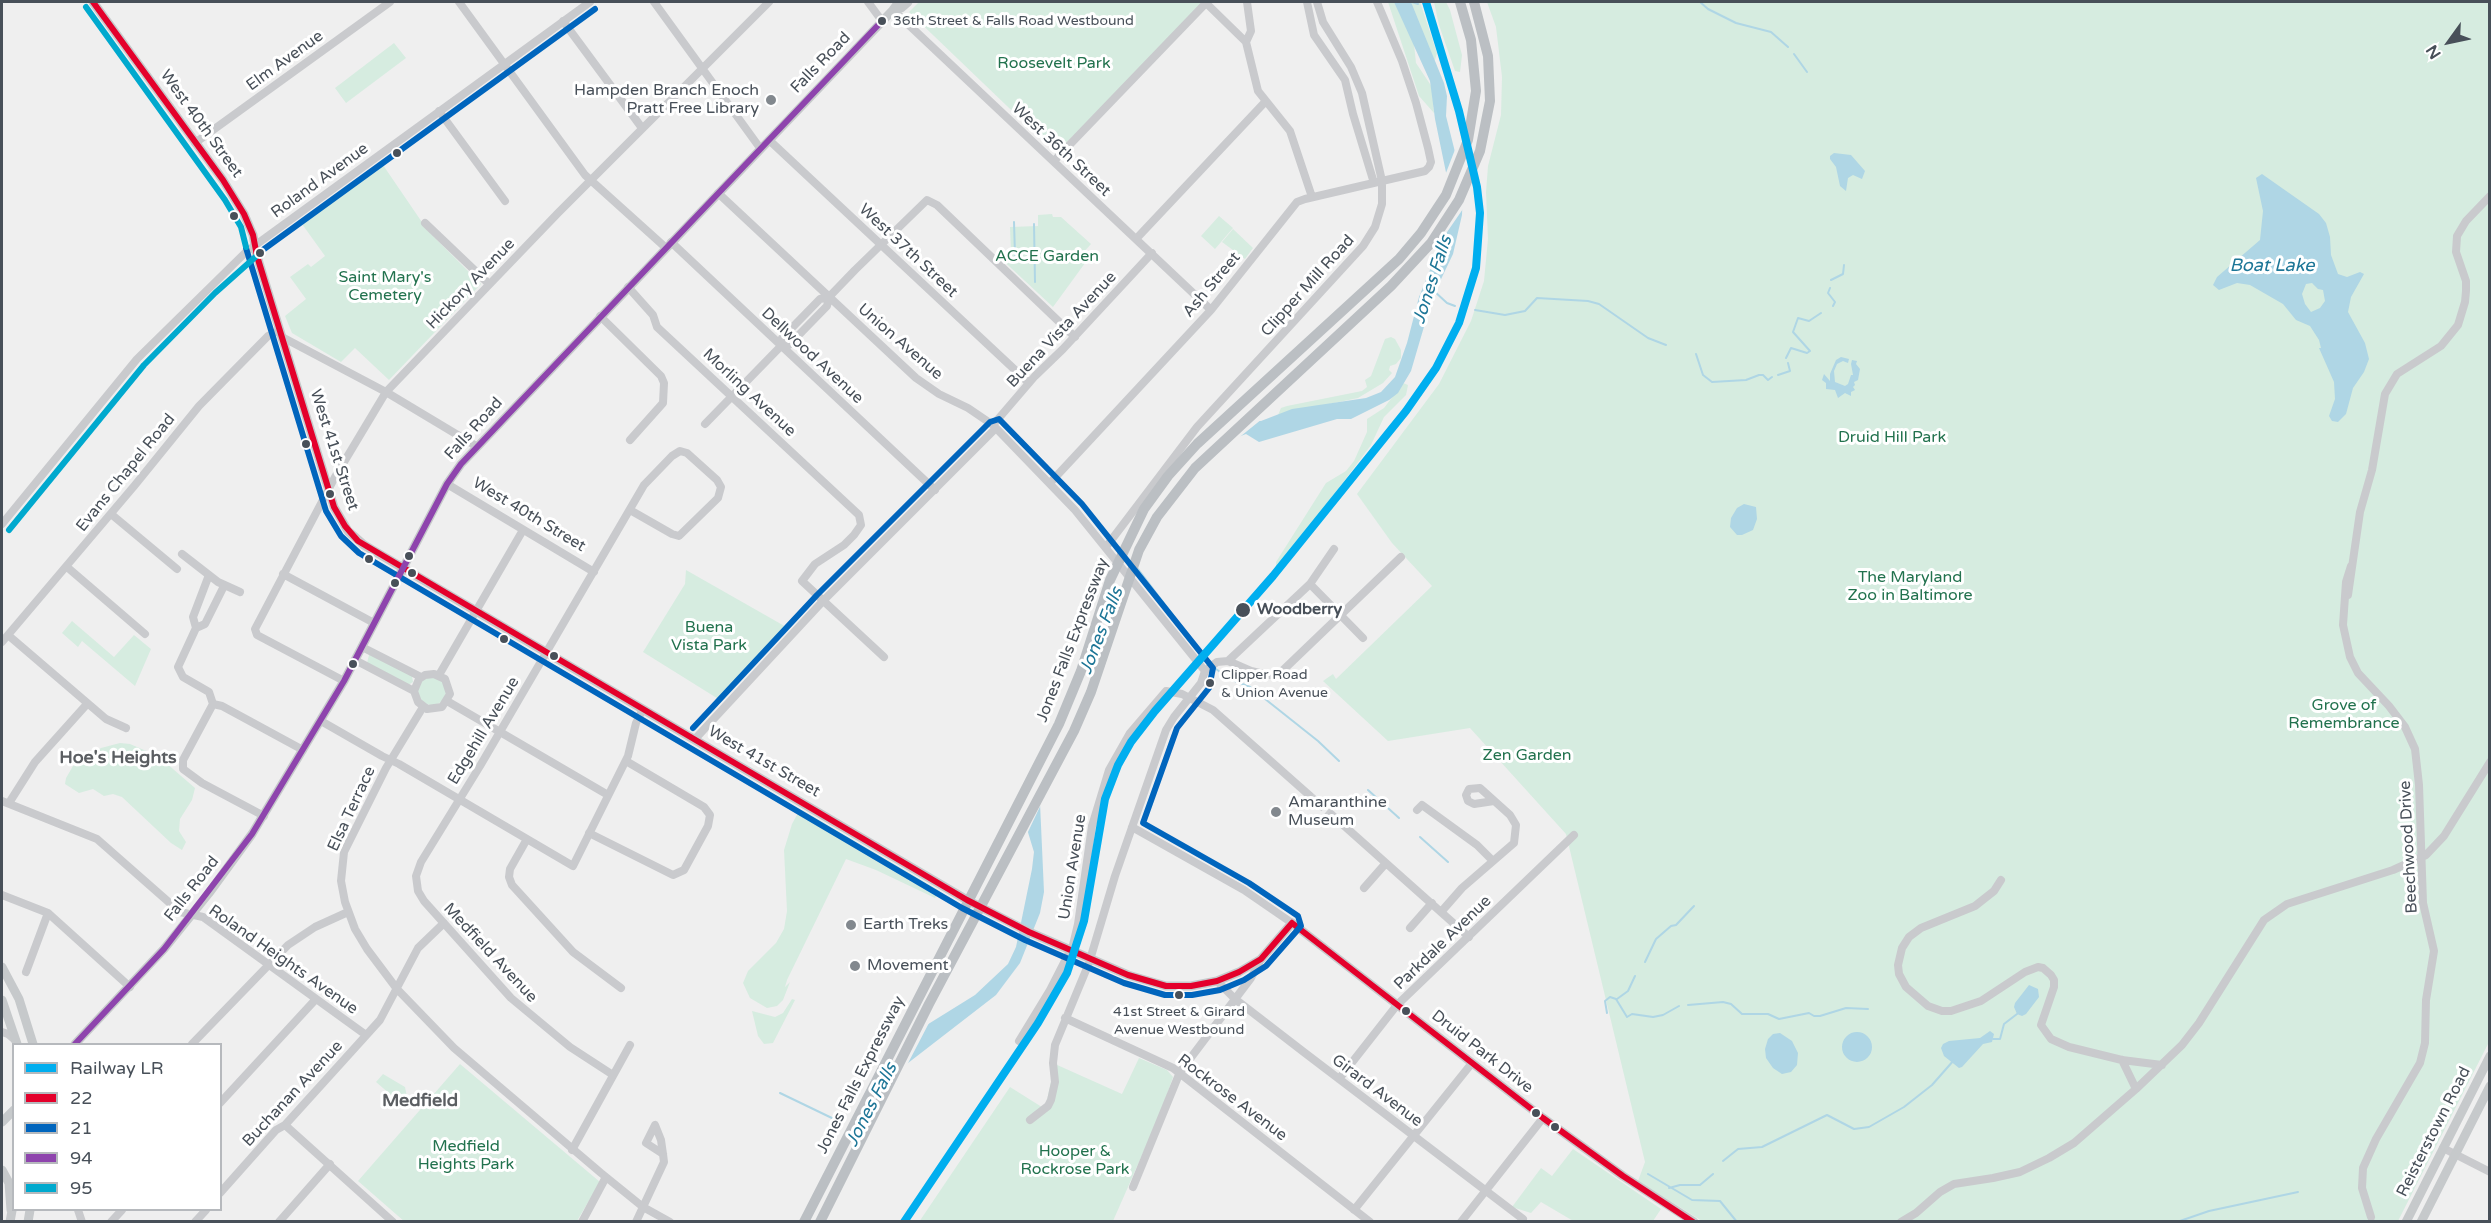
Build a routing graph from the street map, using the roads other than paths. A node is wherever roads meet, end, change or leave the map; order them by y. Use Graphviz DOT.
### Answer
graph roads {
  1 [pos="93,2"];
  2 [pos="390,2"];
  3 [pos="459,2"];
  4 [pos="590,2"];
  5 [pos="654,2"];
  6 [pos="769,2"];
  7 [pos="868,2"];
  8 [pos="899,2"];
  9 [pos="908,2"];
  10 [pos="1207,2"];
  11 [pos="1247,2"];
  12 [pos="1307,2"];
  13 [pos="1317,2"];
  14 [pos="1377,2"];
  15 [pos="1460,2"];
  16 [pos="1474,2"];
  17 [pos="893,10"];
  18 [pos="563,21"];
  19 [pos="882,21"];
  20 [pos="1245,42"];
  21 [pos="504,63"];
  22 [pos="702,68"];
  23 [pos="1265,102"];
  24 [pos="439,111"];
  25 [pos="642,128"];
  26 [pos="769,140"];
  27 [pos="195,142"];
  28 [pos="760,148"];
  29 [pos="1054,161"];
  30 [pos="591,180"];
  31 [pos="1378,182"];
  32 [pos="718,193"];
  33 [pos="2490,196"];
  34 [pos="1312,197"];
  35 [pos="506,201"];
  36 [pos="425,223"];
  37 [pos="1136,239"];
  38 [pos="255,245"];
  39 [pos="668,245"];
  40 [pos="882,245"];
  41 [pos="1152,253"];
  42 [pos="489,284"];
  43 [pos="628,287"];
  44 [pos="830,297"];
  45 [pos="1211,309"];
  46 [pos="600,316"];
  47 [pos="281,333"];
  48 [pos="1075,337"];
  49 [pos="781,345"];
  50 [pos="1029,383"];
  51 [pos="386,392"];
  52 [pos="732,396"];
  53 [pos="705,424"];
  54 [pos="994,427"];
  55 [pos="630,440"];
  56 [pos="476,446"];
  57 [pos="1050,483"];
  58 [pos="447,484"];
  59 [pos="329,490"];
  60 [pos="934,490"];
  61 [pos="630,510"];
  62 [pos="111,514"];
  63 [pos="2,524"];
  64 [pos="523,530"];
  65 [pos="1106,547"];
  66 [pos="1334,549"];
  67 [pos="182,554"];
  68 [pos="1401,557"];
  69 [pos="67,567"];
  70 [pos="403,568"];
  71 [pos="177,569"];
  72 [pos="594,572"];
  73 [pos="283,574"];
  74 [pos="208,575"];
  75 [pos="1310,584"];
  76 [pos="224,586"];
  77 [pos="240,592"];
  78 [pos="824,601"];
  79 [pos="476,610"];
  80 [pos="1340,615"];
  81 [pos="374,623"];
  82 [pos="196,628"];
  83 [pos="8,634"];
  84 [pos="145,634"];
  85 [pos="1364,638"];
  86 [pos="2,642"];
  87 [pos="362,647"];
  88 [pos="547,652"];
  89 [pos="884,657"];
  90 [pos="355,660"];
  91 [pos="1228,661"];
  92 [pos="1210,667"];
  93 [pos="439,675"];
  94 [pos="421,677"];
  95 [pos="344,681"];
  96 [pos="414,691"];
  97 [pos="1188,698"];
  98 [pos="447,701"];
  99 [pos="87,704"];
  100 [pos="213,704"];
  101 [pos="423,707"];
  102 [pos="643,709"];
  103 [pos="321,721"];
  104 [pos="126,728"];
  105 [pos="500,732"];
  106 [pos="695,739"];
  107 [pos="303,750"];
  108 [pos="391,760"];
  109 [pos="626,761"];
  110 [pos="2490,762"];
  111 [pos="608,795"];
  112 [pos="1309,795"];
  113 [pos="459,799"];
  114 [pos="1494,801"];
  115 [pos="5,802"];
  116 [pos="1417,810"];
  117 [pos="1332,815"];
  118 [pos="264,816"];
  119 [pos="1132,827"];
  120 [pos="589,833"];
  121 [pos="1574,836"];
  122 [pos="527,839"];
  123 [pos="2421,858"];
  124 [pos="1493,861"];
  125 [pos="1386,863"];
  126 [pos="2001,880"];
  127 [pos="416,882"];
  128 [pos="1364,888"];
  129 [pos="2,895"];
  130 [pos="1432,903"];
  131 [pos="348,912"];
  132 [pos="1441,912"];
  133 [pos="48,913"];
  134 [pos="192,915"];
  135 [pos="1292,923"];
  136 [pos="444,924"];
  137 [pos="1410,928"];
  138 [pos="1469,937"];
  139 [pos="1260,959"];
  140 [pos="268,964"];
  141 [pos="2,967"];
  142 [pos="26,972"];
  143 [pos="1217,981"];
  144 [pos="130,987"];
  145 [pos="621,988"];
  146 [pos="397,989"];
  147 [pos="316,999"];
  148 [pos="1235,999"];
  149 [pos="2,1000"];
  150 [pos="1397,1005"];
  151 [pos="1065,1018"];
  152 [pos="2,1032"];
  153 [pos="366,1035"];
  154 [pos="1018,1041"];
  155 [pos="17,1043"];
  156 [pos="33,1043"];
  157 [pos="76,1043"];
  158 [pos="193,1043"];
  159 [pos="630,1045"];
  160 [pos="2490,1056"];
  161 [pos="2122,1060"];
  162 [pos="1472,1063"];
  163 [pos="2162,1065"];
  164 [pos="1180,1072"];
  165 [pos="613,1075"];
  166 [pos="1339,1079"];
  167 [pos="2490,1086"];
  168 [pos="2136,1089"];
  169 [pos="222,1101"];
  170 [pos="1543,1118"];
  171 [pos="1030,1120"];
  172 [pos="285,1125"];
  173 [pos="1413,1136"];
  174 [pos="2443,1148"];
  175 [pos="572,1150"];
  176 [pos="663,1154"];
  177 [pos="2455,1154"];
  178 [pos="330,1164"];
  179 [pos="2,1170"];
  180 [pos="2490,1172"];
  181 [pos="606,1177"];
  182 [pos="1133,1187"];
  183 [pos="222,1191"];
  184 [pos="1486,1191"];
  185 [pos="12,1201"];
  186 [pos="643,1207"];
  187 [pos="1354,1210"];
  188 [pos="2371,1217"];
  189 [pos="1523,1220"];
  190 [pos="279,1221"];
  191 [pos="393,1221"];
  192 [pos="582,1221"];
  193 [pos="636,1221"];
  194 [pos="670,1221"];
  195 [pos="804,1221"];
  196 [pos="819,1221"];
  197 [pos="1370,1221"];
  198 [pos="1461,1221"];
  199 [pos="1694,1221"];
  200 [pos="1901,1221"];
  201 [pos="2406,1221"];
  202 [pos="2421,1221"];
  1 -- 27 [label="main road, West 40th Street"];
  2 -- 27 [label="street, Elm Avenue"];
  3 -- 21 [label="street, Dellwood Avenue"];
  4 -- 18 [label="street, Roland Avenue"];
  5 -- 22 [label="street"];
  6 -- 22 [label="street, Hickory Avenue"];
  7 -- 19 [label="street"];
  8 -- 17 [label="main road, Falls Road"];
  9 -- 17 [label="main road, Falls Road"];
  10 -- 20 [label="street"];
  10 -- 29 [label="street"];
  11 -- 20 [label="street"];
  12 -- 31 [label="street"];
  13 -- 31 [label="street, Clipper Mill Road"];
  14 -- 31 [label="street, Ash Street"];
  15 -- 195 [label="highway, Jones Falls Expressway"];
  16 -- 196 [label="highway, Jones Falls Expressway"];
  17 -- 19 [label="main road, Falls Road"];
  17 -- 29 [label="street, West 36th Street"];
  18 -- 21 [label="street, Roland Avenue"];
  18 -- 25 [label="street"];
  19 -- 26 [label="main road, Falls Road"];
  20 -- 23 [label="street"];
  21 -- 24 [label="street, Roland Avenue"];
  21 -- 30 [label="street, Dellwood Avenue"];
  22 -- 25 [label="street, Hickory Avenue"];
  22 -- 28 [label="street"];
  23 -- 34 [label="street"];
  23 -- 37 [label="street"];
  24 -- 35 [label="street"];
  24 -- 38 [label="street, Roland Avenue"];
  25 -- 30 [label="street, Hickory Avenue"];
  26 -- 28 [label="main road, Falls Road"];
  26 -- 40 [label="street, West 37th Street"];
  27 -- 38 [label="main road, West 40th Street"];
  28 -- 32 [label="main road, Falls Road"];
  29 -- 37 [label="street, West 36th Street"];
  30 -- 39 [label="street, Dellwood Avenue"];
  30 -- 42 [label="street, Hickory Avenue"];
  31 -- 34 [label="street, Ash Street"];
  31 -- 65 [label="street, Clipper Mill Road"];
  32 -- 39 [label="main road, Falls Road"];
  32 -- 44 [label="street, Union Avenue"];
  33 -- 123 [label="street, Beechwood Drive"];
  34 -- 45 [label="street, Ash Street"];
  36 -- 42 [label="street"];
  37 -- 41 [label="street, West 36th Street"];
  38 -- 47 [label="main road, West 40th Street"];
  38 -- 63 [label="street, Roland Avenue"];
  39 -- 43 [label="main road, Falls Road"];
  39 -- 49 [label="street, Dellwood Avenue"];
  40 -- 44 [label="street"];
  40 -- 48 [label="street"];
  40 -- 50 [label="street, West 37th Street"];
  41 -- 45 [label="street, West 36th Street"];
  41 -- 48 [label="street, Buena Vista Avenue"];
  42 -- 51 [label="street, Hickory Avenue"];
  43 -- 46 [label="main road, Falls Road"];
  43 -- 52 [label="street, Morling Avenue"];
  44 -- 49 [label="street"];
  44 -- 54 [label="street, Union Avenue"];
  45 -- 57 [label="street, Ash Street"];
  46 -- 55 [label="street"];
  46 -- 56 [label="main road, Falls Road"];
  47 -- 51 [label="street"];
  47 -- 59 [label="main road, West 41st Street"];
  47 -- 62 [label="street, Evans Chapel Road"];
  48 -- 50 [label="street, Buena Vista Avenue"];
  49 -- 52 [label="street"];
  49 -- 60 [label="street, Dellwood Avenue"];
  50 -- 54 [label="street, Buena Vista Avenue"];
  51 -- 56 [label="street"];
  51 -- 59 [label="street, Hickory Avenue"];
  52 -- 53 [label="street"];
  52 -- 78 [label="street, Morling Avenue"];
  54 -- 57 [label="street, Union Avenue"];
  54 -- 60 [label="street, Buena Vista Avenue"];
  56 -- 58 [label="main road, Falls Road"];
  57 -- 65 [label="street, Union Avenue"];
  58 -- 64 [label="street, West 40th Street"];
  58 -- 70 [label="main road, Falls Road"];
  59 -- 70 [label="main road, West 41st Street"];
  59 -- 73 [label="street, Hickory Avenue"];
  60 -- 78 [label="street, Buena Vista Avenue"];
  61 -- 61 [label="street, Edgehill Avenue"];
  61 -- 72 [label="street, Edgehill Avenue"];
  62 -- 69 [label="street, Evans Chapel Road"];
  62 -- 71 [label="street"];
  64 -- 72 [label="street, West 40th Street"];
  64 -- 79 [label="street"];
  65 -- 92 [label="street, Union Avenue"];
  66 -- 75 [label="street"];
  67 -- 74 [label="street"];
  68 -- 80 [label="street"];
  69 -- 83 [label="street, Evans Chapel Road"];
  69 -- 84 [label="street"];
  70 -- 79 [label="main road, West 41st Street"];
  70 -- 81 [label="main road, Falls Road"];
  72 -- 88 [label="street, Edgehill Avenue"];
  73 -- 81 [label="street"];
  73 -- 95 [label="street, Hickory Avenue"];
  74 -- 76 [label="street"];
  74 -- 82 [label="street"];
  75 -- 80 [label="street"];
  75 -- 91 [label="street"];
  76 -- 77 [label="street"];
  76 -- 82 [label="street"];
  78 -- 89 [label="street"];
  78 -- 106 [label="street, Buena Vista Avenue"];
  79 -- 88 [label="main road, West 41st Street"];
  79 -- 93 [label="street"];
  80 -- 85 [label="street"];
  80 -- 91 [label="street"];
  81 -- 87 [label="main road, Falls Road"];
  82 -- 100 [label="street"];
  83 -- 86 [label="street, Evans Chapel Road"];
  83 -- 99 [label="street"];
  87 -- 90 [label="main road, Falls Road"];
  87 -- 94 [label="street"];
  88 -- 102 [label="main road, West 41st Street"];
  88 -- 105 [label="street, Edgehill Avenue"];
  90 -- 95 [label="main road, Falls Road"];
  90 -- 96 [label="street"];
  91 -- 92 [label="street"];
  92 -- 97 [label="street"];
  93 -- 94 [label="street"];
  93 -- 98 [label="street"];
  94 -- 96 [label="street"];
  95 -- 103 [label="main road, Falls Road"];
  96 -- 101 [label="street"];
  97 -- 112 [label="street"];
  97 -- 119 [label="street"];
  97 -- 154 [label="street, Union Avenue"];
  98 -- 101 [label="street"];
  98 -- 105 [label="street"];
  99 -- 104 [label="street"];
  99 -- 115 [label="street"];
  100 -- 107 [label="street"];
  100 -- 118 [label="street"];
  101 -- 108 [label="street, Elsa Terrace"];
  102 -- 106 [label="main road, West 41st Street"];
  102 -- 109 [label="street"];
  103 -- 107 [label="main road, Falls Road"];
  103 -- 108 [label="street"];
  105 -- 111 [label="street"];
  105 -- 113 [label="street, Edgehill Avenue"];
  106 -- 143 [label="main road, West 41st Street"];
  107 -- 118 [label="main road, Falls Road"];
  108 -- 113 [label="street"];
  108 -- 131 [label="street, Elsa Terrace"];
  109 -- 111 [label="street"];
  109 -- 120 [label="street"];
  110 -- 123 [label="street"];
  111 -- 120 [label="street"];
  113 -- 122 [label="street"];
  113 -- 127 [label="street, Edgehill Avenue"];
  114 -- 124 [label="street"];
  115 -- 134 [label="street, Roland Heights Avenue"];
  116 -- 124 [label="street"];
  117 -- 125 [label="street"];
  118 -- 134 [label="main road, Falls Road"];
  119 -- 135 [label="street, Druid Park Drive"];
  119 -- 151 [label="street"];
  120 -- 122 [label="street"];
  121 -- 138 [label="street, Parkdale Avenue"];
  122 -- 145 [label="street"];
  123 -- 163 [label="street"];
  123 -- 188 [label="street, Beechwood Drive"];
  124 -- 132 [label="street"];
  125 -- 128 [label="street"];
  125 -- 130 [label="street"];
  126 -- 161 [label="street"];
  127 -- 136 [label="street, Medfield Avenue"];
  129 -- 133 [label="street"];
  130 -- 132 [label="street"];
  130 -- 137 [label="street"];
  131 -- 140 [label="street"];
  131 -- 146 [label="street, Elsa Terrace"];
  132 -- 138 [label="street"];
  133 -- 142 [label="street"];
  133 -- 144 [label="street"];
  134 -- 140 [label="street, Roland Heights Avenue"];
  134 -- 144 [label="main road, Falls Road"];
  135 -- 139 [label="main road, West 41st Street"];
  135 -- 150 [label="main road, Druid Park Drive"];
  136 -- 146 [label="street, Buchanan Avenue"];
  136 -- 165 [label="street, Medfield Avenue"];
  138 -- 150 [label="street, Parkdale Avenue"];
  139 -- 143 [label="main road, West 41st Street"];
  139 -- 148 [label="street"];
  140 -- 147 [label="street, Roland Heights Avenue"];
  140 -- 158 [label="street"];
  141 -- 156 [label="main road"];
  143 -- 148 [label="street, Girard Avenue"];
  144 -- 157 [label="main road, Falls Road"];
  146 -- 153 [label="street, Buchanan Avenue"];
  146 -- 175 [label="street"];
  147 -- 153 [label="street, Roland Heights Avenue"];
  147 -- 169 [label="street"];
  148 -- 164 [label="street"];
  148 -- 166 [label="street, Girard Avenue"];
  149 -- 155 [label="main road"];
  150 -- 162 [label="main road, Druid Park Drive"];
  150 -- 166 [label="street, Parkdale Avenue"];
  151 -- 164 [label="street, Rockrose Avenue"];
  151 -- 171 [label="street"];
  152 -- 155 [label="street"];
  153 -- 172 [label="street, Buchanan Avenue"];
  159 -- 165 [label="street"];
  160 -- 174 [label="main road, Reisterstown Road"];
  161 -- 163 [label="street"];
  161 -- 168 [label="street"];
  162 -- 170 [label="main road, Druid Park Drive"];
  162 -- 173 [label="street"];
  163 -- 168 [label="street"];
  164 -- 182 [label="street"];
  164 -- 187 [label="street, Rockrose Avenue"];
  165 -- 175 [label="street"];
  166 -- 173 [label="street, Girard Avenue"];
  167 -- 177 [label="main road, Reisterstown Road"];
  168 -- 200 [label="street"];
  170 -- 184 [label="street"];
  170 -- 199 [label="main road, Druid Park Drive"];
  172 -- 178 [label="street"];
  172 -- 183 [label="street, Buchanan Avenue"];
  173 -- 184 [label="street, Girard Avenue"];
  173 -- 187 [label="street"];
  174 -- 177 [label="street"];
  174 -- 201 [label="main road, Reisterstown Road"];
  175 -- 181 [label="street"];
  176 -- 186 [label="street"];
  177 -- 180 [label="street"];
  177 -- 202 [label="main road, Reisterstown Road"];
  178 -- 190 [label="street"];
  178 -- 191 [label="street"];
  179 -- 185 [label="main road"];
  181 -- 186 [label="street"];
  181 -- 192 [label="street"];
  184 -- 189 [label="street, Girard Avenue"];
  184 -- 198 [label="street"];
  186 -- 193 [label="street"];
  186 -- 194 [label="street"];
  187 -- 197 [label="street, Rockrose Avenue"];
}
